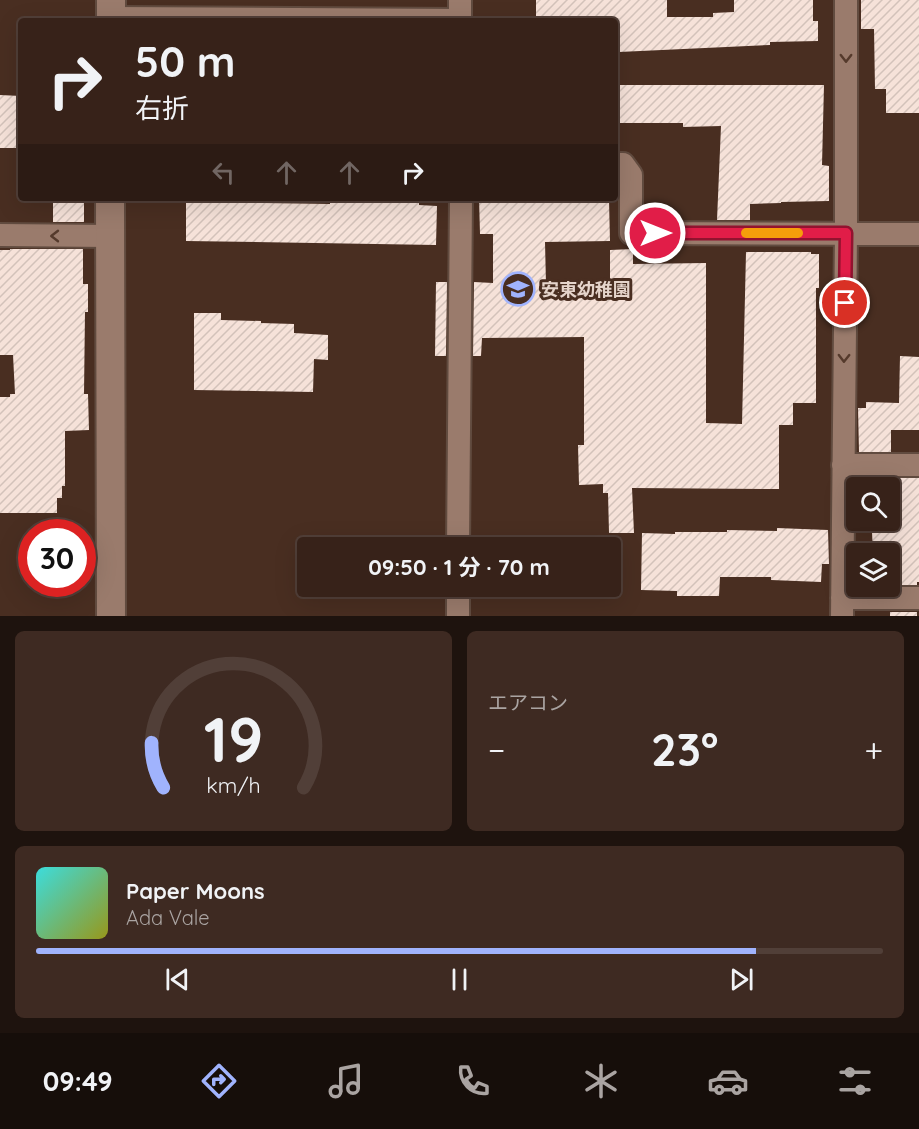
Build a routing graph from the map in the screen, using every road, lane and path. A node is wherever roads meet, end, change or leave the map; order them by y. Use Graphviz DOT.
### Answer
graph roads {
  1 [pos="460,0"];
  2 [pos="846,0"];
  3 [pos="111,13"];
  4 [pos="329,18"];
  5 [pos="460,18"];
  6 [pos="618,164"];
  7 [pos="110,201"];
  8 [pos="461,201"];
  9 [pos="846,233"];
  10 [pos="919,234"];
  11 [pos="0,235"];
  12 [pos="110,236"];
  13 [pos="843,465"];
  14 [pos="919,465"];
  15 [pos="458,537"];
  16 [pos="458,597"];
  17 [pos="919,598"];
  18 [pos="842,607"];
  19 [pos="111,616"];
  20 [pos="458,616"];
  1 -- 5 [label="street"];
  2 -- 9 [label="street, one-way"];
  3 -- 4 [label="street"];
  6 -- 9 [label="street"];
  7 -- 12 [label="street"];
  8 -- 15 [label="street"];
  9 -- 10 [label="street"];
  9 -- 13 [label="street, one-way"];
  12 -- 11 [label="street, one-way"];
  12 -- 19 [label="street"];
  13 -- 14 [label="street"];
  13 -- 18 [label="street"];
  16 -- 20 [label="street"];
  17 -- 18 [label="street"];
}
